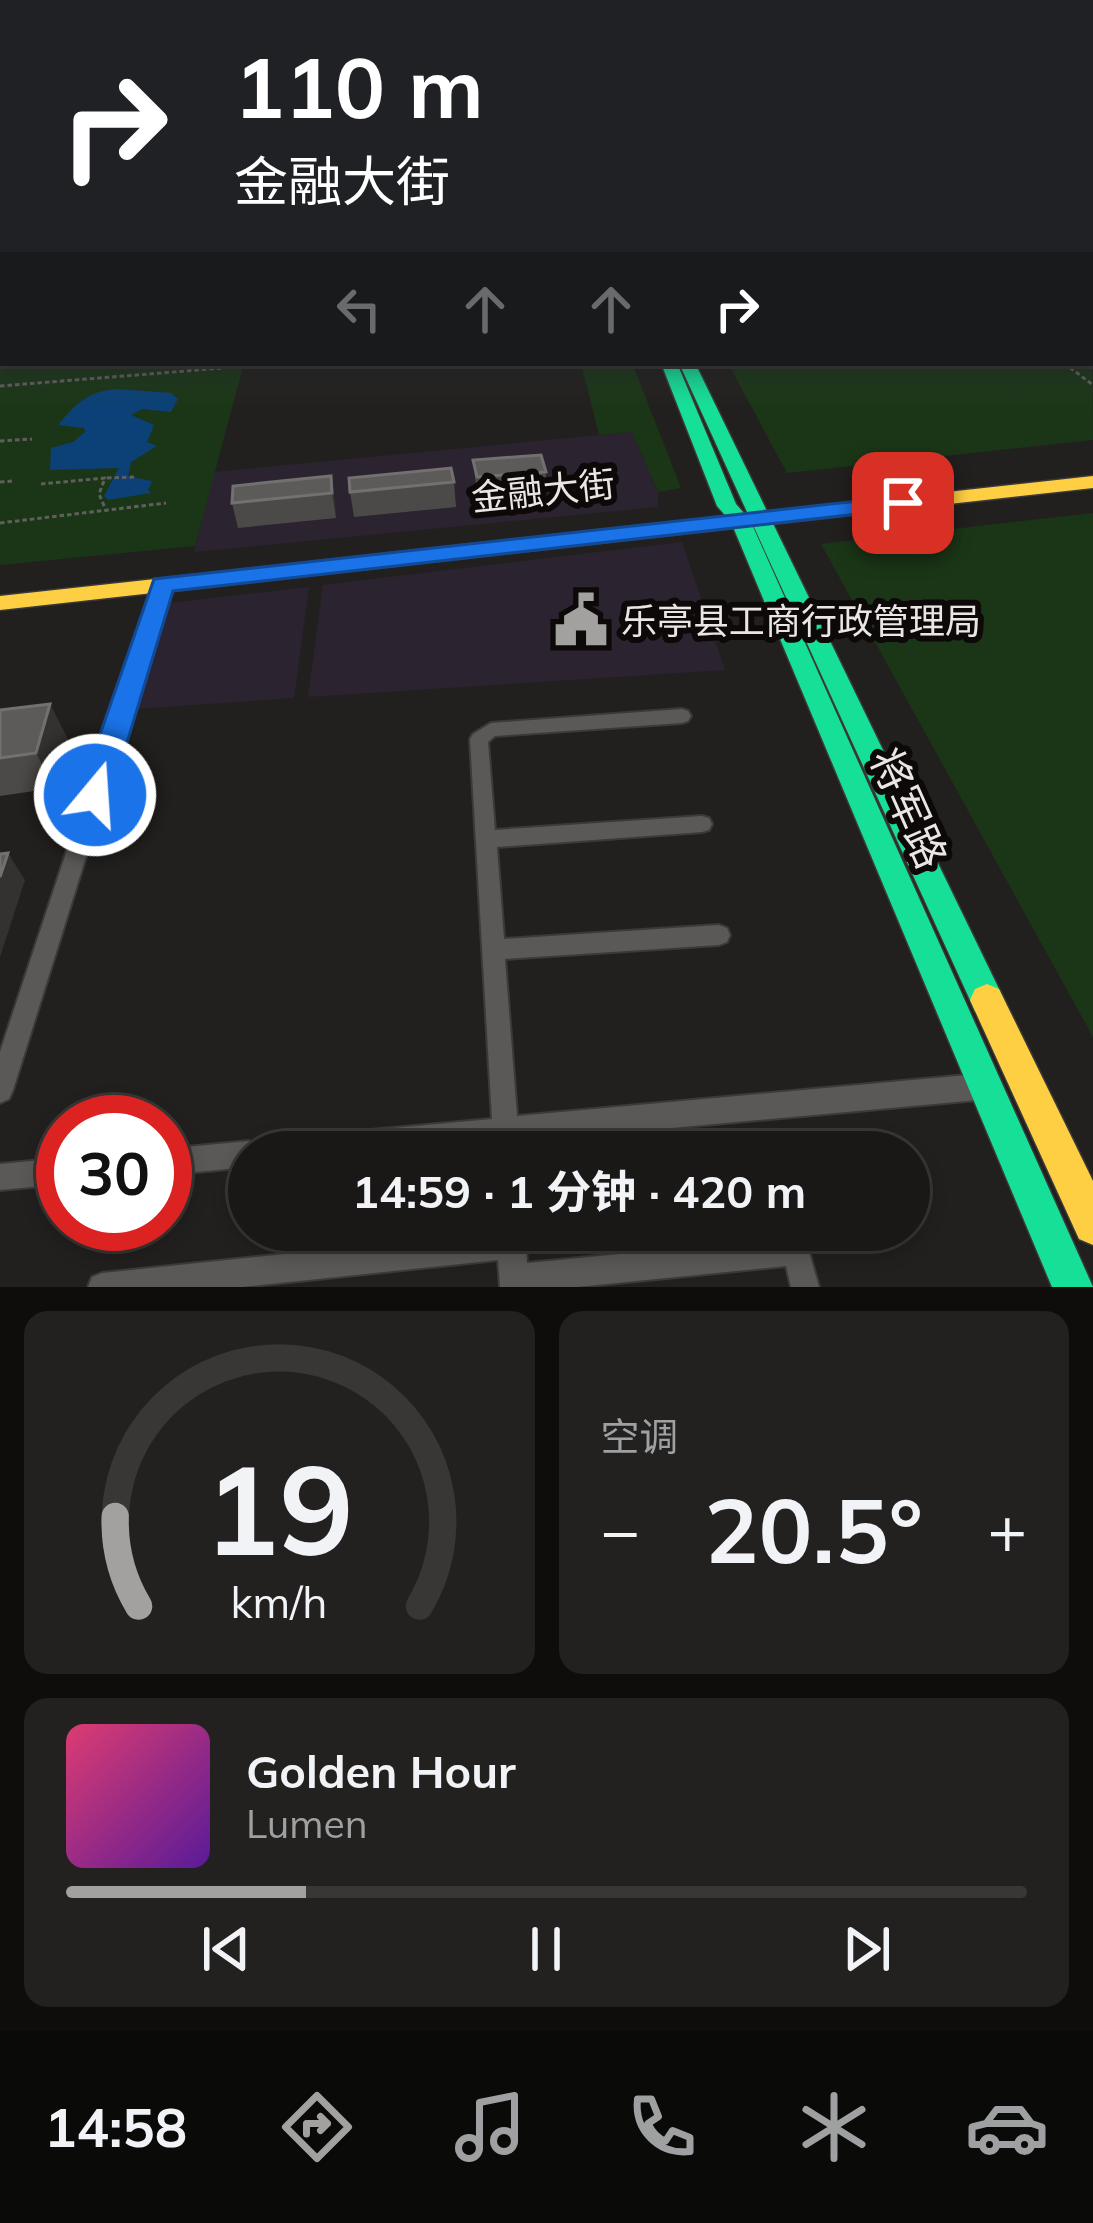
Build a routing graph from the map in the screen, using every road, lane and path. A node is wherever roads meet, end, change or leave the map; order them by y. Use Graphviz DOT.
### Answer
graph roads {
  1 [pos="671,366"];
  2 [pos="688,366"];
  3 [pos="1068,366"];
  4 [pos="223,368"];
  5 [pos="0,386"];
  6 [pos="1093,386"];
  7 [pos="32,439"];
  8 [pos="0,441"];
  9 [pos="1093,466"];
  10 [pos="136,477"];
  11 [pos="107,478"];
  12 [pos="13,481"];
  13 [pos="0,482"];
  14 [pos="1093,482"];
  15 [pos="41,484"];
  16 [pos="166,503"];
  17 [pos="104,510"];
  18 [pos="745,512"];
  19 [pos="0,523"];
  20 [pos="163,585"];
  21 [pos="0,586"];
  22 [pos="0,603"];
  23 [pos="682,716"];
  24 [pos="702,824"];
  25 [pos="486,839"];
  26 [pos="719,935"];
  27 [pos="494,950"];
  28 [pos="1026,1082"];
  29 [pos="987,1086"];
  30 [pos="0,1090"];
  31 [pos="505,1131"];
  32 [pos="593,1131"];
  33 [pos="228,1156"];
  34 [pos="192,1159"];
  35 [pos="36,1174"];
  36 [pos="0,1177"];
  37 [pos="1093,1225"];
  38 [pos="396,1251"];
  39 [pos="512,1251"];
  40 [pos="513,1283"];
  41 [pos="102,1287"];
  42 [pos="805,1287"];
  43 [pos="1073,1287"];
  1 -- 18 [label="main road, 将军路"];
  2 -- 18 [label="main road, 将军路"];
  3 -- 6 [label="path"];
  4 -- 5 [label="path"];
  7 -- 8 [label="path"];
  9 -- 18 [label="main road, 金融大街"];
  10 -- 11 [label="path"];
  11 -- 15 [label="path"];
  11 -- 17 [label="path"];
  12 -- 13 [label="path"];
  14 -- 18 [label="main road, 金融大街"];
  16 -- 17 [label="path"];
  17 -- 19 [label="path"];
  18 -- 20 [label="main road, 金融大街"];
  18 -- 21 [label="main road, 金融大街"];
  18 -- 28 [label="main road, 将军路"];
  18 -- 29 [label="main road, 将军路"];
  20 -- 22 [label="main road, 金融大街"];
  20 -- 30 [label="street"];
  23 -- 25 [label="street"];
  24 -- 25 [label="street"];
  25 -- 27 [label="street"];
  26 -- 27 [label="street"];
  27 -- 31 [label="street"];
  28 -- 29 [label="street"];
  28 -- 37 [label="main road, 将军路"];
  29 -- 32 [label="street"];
  29 -- 43 [label="main road, 将军路"];
  33 -- 34 [label="street"];
  35 -- 36 [label="street"];
  38 -- 41 [label="street"];
  39 -- 40 [label="street"];
  40 -- 42 [label="street"];
}
